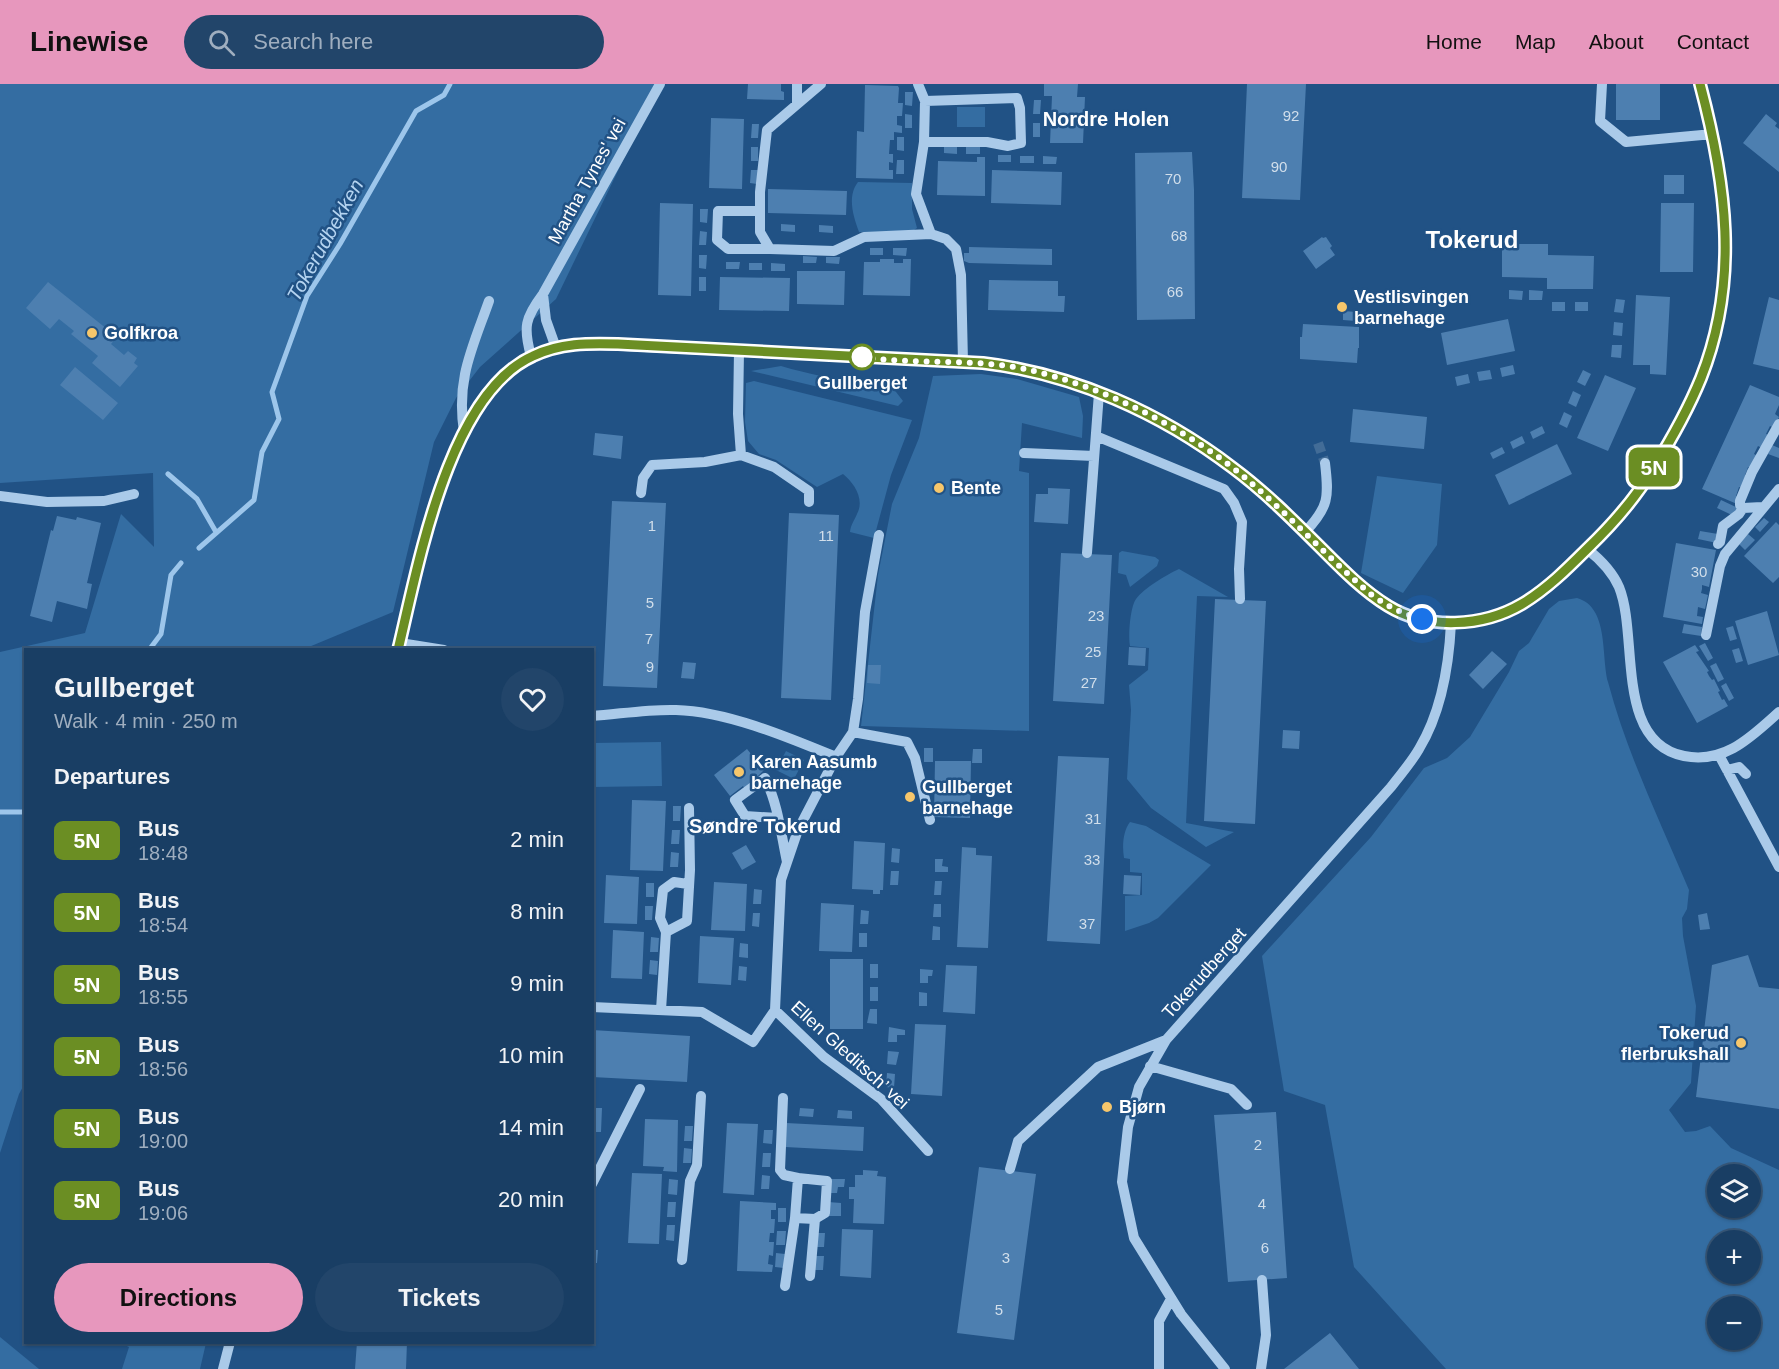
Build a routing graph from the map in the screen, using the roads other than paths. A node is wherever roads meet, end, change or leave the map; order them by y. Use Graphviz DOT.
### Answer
graph roads {
  1 [pos="660,84"];
  2 [pos="797,84"];
  3 [pos="821,84"];
  4 [pos="918,84"];
  5 [pos="1602,84"];
  6 [pos="1700,84"];
  7 [pos="925,101"];
  8 [pos="797,103"];
  9 [pos="1713,134"];
  10 [pos="924,142"];
  11 [pos="760,211"];
  12 [pos="931,234"];
  13 [pos="770,249"];
  14 [pos="543,294"];
  15 [pos="489,301"];
  16 [pos="556,348"];
  17 [pos="739,351"];
  18 [pos="531,356"];
  19 [pos="963,362"];
  20 [pos="1099,393"];
  21 [pos="1779,424"];
  22 [pos="464,432"];
  23 [pos="1096,436"];
  24 [pos="1024,453"];
  25 [pos="741,455"];
  26 [pos="1094,456"];
  27 [pos="1325,463"];
  28 [pos="1779,489"];
  29 [pos="641,493"];
  30 [pos="134,494"];
  31 [pos="0,496"];
  32 [pos="809,502"];
  33 [pos="1762,507"];
  34 [pos="1743,508"];
  35 [pos="1305,532"];
  36 [pos="879,535"];
  37 [pos="1722,548"];
  38 [pos="1587,549"];
  39 [pos="1087,553"];
  40 [pos="1240,599"];
  41 [pos="1451,623"];
  42 [pos="1706,635"];
  43 [pos="399,646"];
  44 [pos="422,648"];
  45 [pos="1779,712"];
  46 [pos="594,716"];
  47 [pos="853,732"];
  48 [pos="1719,755"];
  49 [pos="836,757"];
  50 [pos="1726,770"];
  51 [pos="1746,774"];
  52 [pos="689,808"];
  53 [pos="778,818"];
  54 [pos="930,820"];
  55 [pos="787,862"];
  56 [pos="1779,867"];
  57 [pos="688,884"];
  58 [pos="666,932"];
  59 [pos="594,1007"];
  60 [pos="661,1010"];
  61 [pos="775,1010"];
  62 [pos="1166,1040"];
  63 [pos="1150,1066"];
  64 [pos="640,1089"];
  65 [pos="701,1096"];
  66 [pos="783,1098"];
  67 [pos="1247,1105"];
  68 [pos="928,1150"];
  69 [pos="597,1168"];
  70 [pos="1010,1169"];
  71 [pos="798,1178"];
  72 [pos="795,1218"];
  73 [pos="815,1219"];
  74 [pos="682,1260"];
  75 [pos="810,1276"];
  76 [pos="1262,1280"];
  77 [pos="785,1286"];
  78 [pos="1171,1299"];
  79 [pos="229,1344"];
  80 [pos="1217,1364"];
  81 [pos="223,1369"];
  82 [pos="1160,1369"];
  83 [pos="1225,1369"];
  84 [pos="1262,1369"];
  1 -- 14 [label="street, Martha Tynes' vei"];
  2 -- 8 [label="street"];
  3 -- 8 [label="street"];
  4 -- 7 [label="street"];
  5 -- 9 [label="street"];
  6 -- 9 [label="street"];
  7 -- 10 [label="street"];
  7 -- 10 [label="street"];
  8 -- 11 [label="street"];
  9 -- 38 [label="street"];
  10 -- 12 [label="street"];
  11 -- 13 [label="street"];
  11 -- 13 [label="street"];
  12 -- 13 [label="street"];
  12 -- 19 [label="street"];
  14 -- 16 [label="street"];
  14 -- 18 [label="street, Martha Tynes' vei"];
  15 -- 22 [label="street"];
  16 -- 17 [label="street"];
  16 -- 18 [label="street"];
  17 -- 19 [label="street"];
  17 -- 25 [label="street"];
  18 -- 22 [label="street"];
  19 -- 20 [label="street"];
  20 -- 23 [label="street"];
  20 -- 35 [label="street"];
  21 -- 34 [label="street"];
  22 -- 43 [label="street"];
  23 -- 26 [label="street"];
  23 -- 40 [label="street"];
  24 -- 26 [label="street"];
  25 -- 29 [label="street"];
  25 -- 32 [label="street"];
  26 -- 39 [label="street"];
  27 -- 35 [label="street"];
  28 -- 33 [label="street"];
  30 -- 31 [label="street"];
  33 -- 34 [label="street"];
  33 -- 37 [label="street"];
  34 -- 37 [label="street"];
  35 -- 41 [label="street"];
  36 -- 47 [label="street"];
  37 -- 42 [label="street"];
  38 -- 41 [label="street"];
  38 -- 48 [label="street"];
  41 -- 62 [label="street, Tokerudberget"];
  43 -- 44 [label="street"];
  45 -- 48 [label="street"];
  46 -- 49 [label="street"];
  47 -- 49 [label="street, Ellen Gleditsch’ vei"];
  47 -- 54 [label="street"];
  48 -- 50 [label="street"];
  49 -- 55 [label="street, Ellen Gleditsch’ vei"];
  50 -- 51 [label="street"];
  50 -- 56 [label="street"];
  52 -- 57 [label="street"];
  53 -- 55 [label="street, Ellen Gleditsch’ vei"];
  55 -- 61 [label="street, Ellen Gleditsch’ vei"];
  57 -- 58 [label="street"];
  57 -- 58 [label="street"];
  58 -- 60 [label="street"];
  59 -- 60 [label="street, Ellen Gleditsch’ vei"];
  60 -- 61 [label="street, Ellen Gleditsch’ vei"];
  61 -- 68 [label="street, Ellen Gleditsch’ vei"];
  62 -- 63 [label="street, Tokerudberget"];
  62 -- 70 [label="street"];
  63 -- 67 [label="street"];
  63 -- 78 [label="street, Tokerudberget"];
  64 -- 69 [label="street"];
  65 -- 74 [label="street"];
  66 -- 71 [label="street"];
  71 -- 72 [label="street"];
  71 -- 73 [label="street"];
  72 -- 73 [label="street"];
  72 -- 77 [label="street"];
  73 -- 75 [label="street"];
  76 -- 84 [label="street"];
  78 -- 80 [label="street, Tokerudberget"];
  78 -- 82 [label="street"];
  79 -- 81 [label="street"];
  80 -- 83 [label="street, Tokerudberget"];
}
